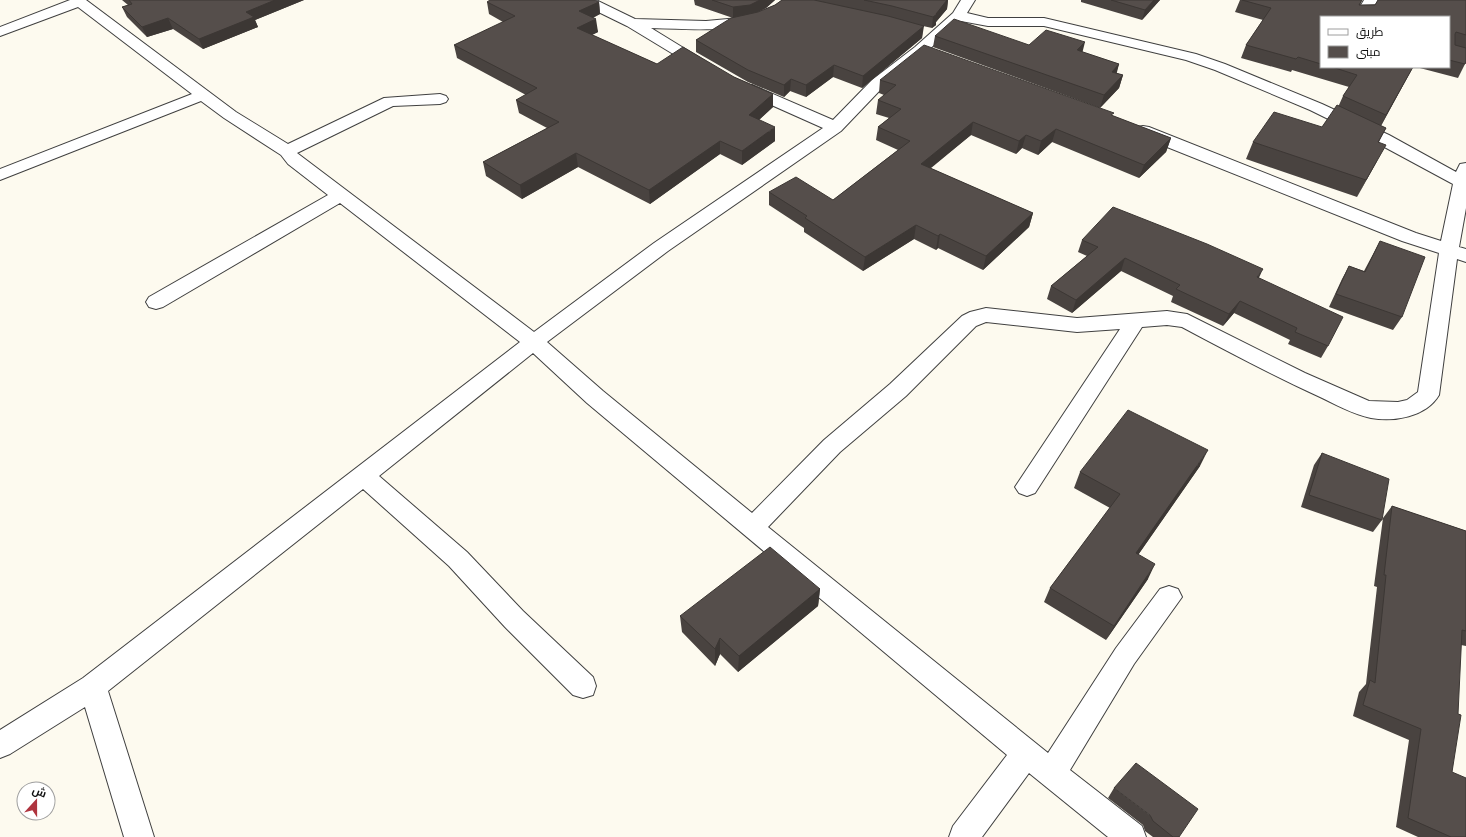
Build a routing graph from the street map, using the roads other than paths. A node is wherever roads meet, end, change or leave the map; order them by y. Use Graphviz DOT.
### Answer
graph roads {
  1 [pos="585,0"];
  2 [pos="1371,0"];
  3 [pos="78,1"];
  4 [pos="963,8"];
  5 [pos="1362,16"];
  6 [pos="761,17"];
  7 [pos="632,23"];
  8 [pos="0,32"];
  9 [pos="715,72"];
  10 [pos="734,82"];
  11 [pos="203,95"];
  12 [pos="440,99"];
  13 [pos="1126,125"];
  14 [pos="834,127"];
  15 [pos="287,151"];
  16 [pos="0,175"];
  17 [pos="1464,175"];
  18 [pos="341,196"];
  19 [pos="1457,253"];
  20 [pos="156,302"];
  21 [pos="1136,320"];
  22 [pos="534,342"];
  23 [pos="362,475"];
  24 [pos="1027,487"];
  25 [pos="753,527"];
  26 [pos="1169,598"];
  27 [pos="583,686"];
  28 [pos="93,687"];
  29 [pos="3,735"];
  30 [pos="1026,753"];
  31 [pos="1052,773"];
  32 [pos="139,837"];
  33 [pos="964,837"];
  34 [pos="1131,837"];
  1 -- 7 [label="street"];
  2 -- 5 [label="street"];
  3 -- 8 [label="street"];
  3 -- 11 [label="street"];
  4 -- 14 [label="street"];
  4 -- 17 [label="street"];
  6 -- 7 [label="street"];
  7 -- 9 [label="street"];
  10 -- 14 [label="street"];
  11 -- 15 [label="street"];
  11 -- 16 [label="street"];
  12 -- 15 [label="street"];
  13 -- 19 [label="street"];
  14 -- 22 [label="street"];
  15 -- 18 [label="street"];
  17 -- 19 [label="street"];
  18 -- 20 [label="street"];
  18 -- 22 [label="street"];
  19 -- 21 [label="street"];
  21 -- 24 [label="street"];
  21 -- 25 [label="street"];
  22 -- 23 [label="street"];
  22 -- 25 [label="street"];
  23 -- 27 [label="street"];
  23 -- 28 [label="street"];
  25 -- 30 [label="street"];
  26 -- 31 [label="street"];
  28 -- 29 [label="street"];
  28 -- 32 [label="street"];
  30 -- 31 [label="street"];
  30 -- 33 [label="street"];
  31 -- 34 [label="street"];
}
